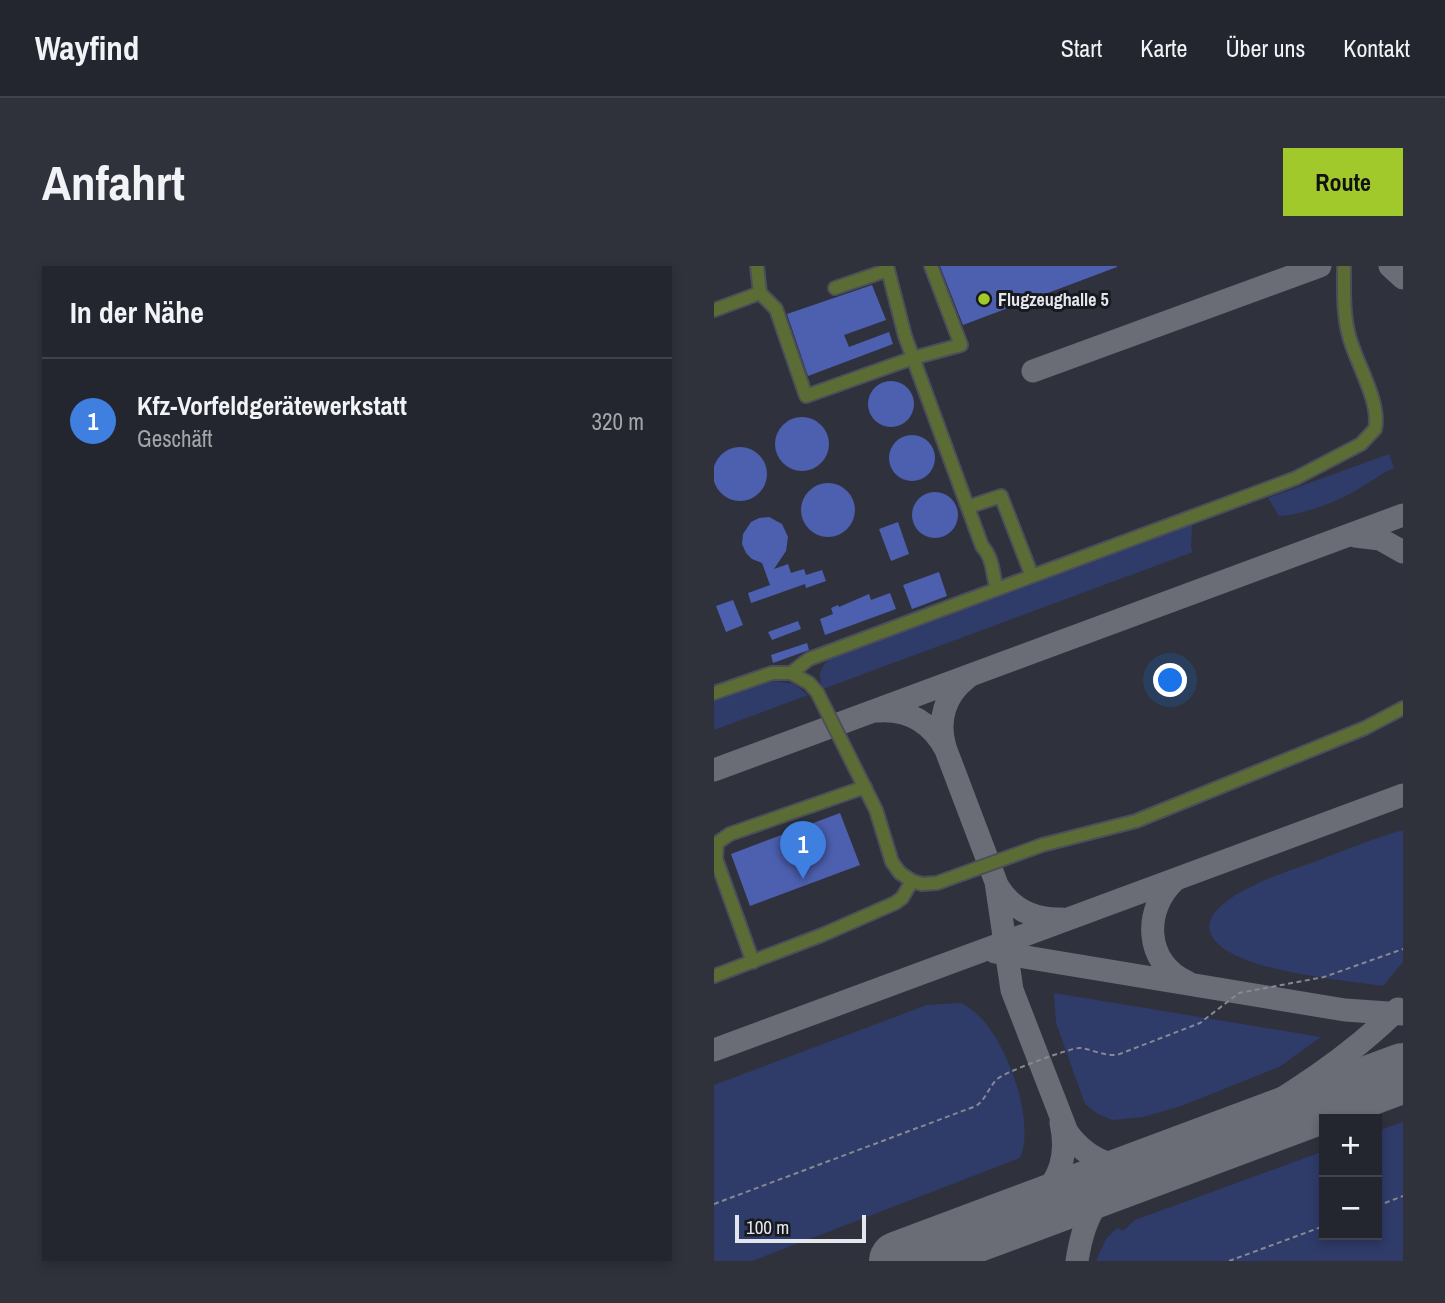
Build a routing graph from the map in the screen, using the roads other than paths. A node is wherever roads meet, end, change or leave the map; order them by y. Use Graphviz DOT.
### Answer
graph roads {
  1 [pos="757,266"];
  2 [pos="931,266"];
  3 [pos="1344,266"];
  4 [pos="888,268"];
  5 [pos="835,288"];
  6 [pos="760,293"];
  7 [pos="714,310"];
  8 [pos="913,358"];
  9 [pos="968,507"];
  10 [pos="1032,576"];
  11 [pos="997,589"];
  12 [pos="791,673"];
  13 [pos="714,693"];
  14 [pos="1403,708"];
  15 [pos="865,787"];
  16 [pos="912,881"];
  17 [pos="753,962"];
  18 [pos="714,976"];
  1 -- 6 [label="lane"];
  2 -- 8 [label="lane"];
  3 -- 10 [label="lane"];
  4 -- 5 [label="lane"];
  4 -- 8 [label="lane"];
  6 -- 7 [label="lane"];
  6 -- 8 [label="lane"];
  8 -- 9 [label="lane"];
  9 -- 10 [label="lane"];
  9 -- 11 [label="lane"];
  10 -- 11 [label="lane"];
  11 -- 12 [label="lane"];
  12 -- 13 [label="lane"];
  12 -- 15 [label="lane"];
  14 -- 16 [label="lane"];
  15 -- 16 [label="lane"];
  15 -- 17 [label="lane"];
  16 -- 17 [label="lane"];
  17 -- 18 [label="lane"];
}
